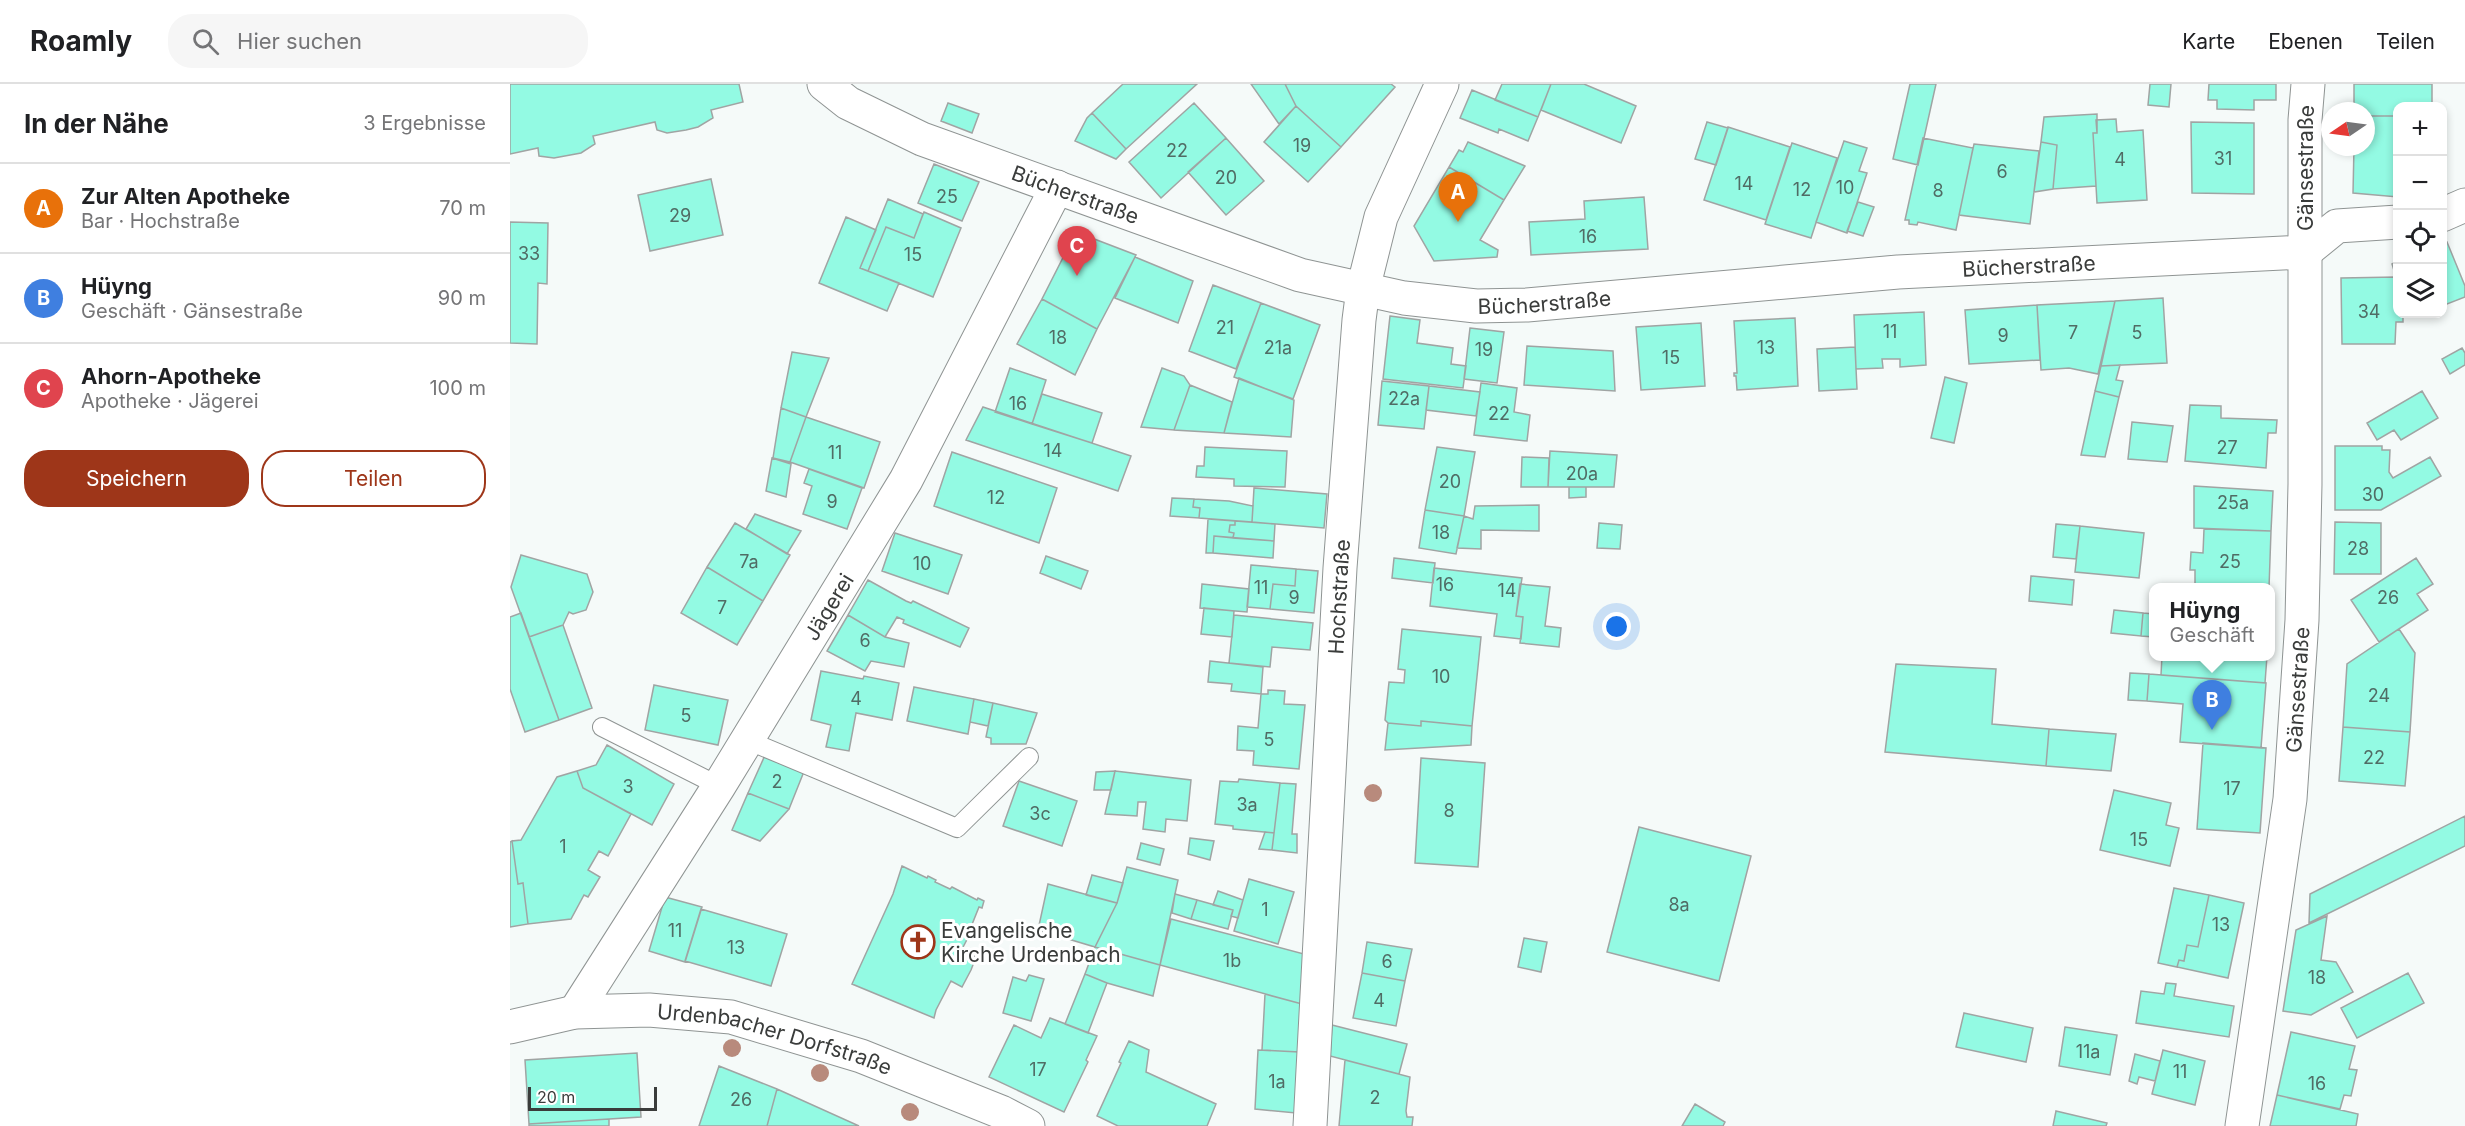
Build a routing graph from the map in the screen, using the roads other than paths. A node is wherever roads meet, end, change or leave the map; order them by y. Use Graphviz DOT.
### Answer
graph roads {
  1 [pos="824,84"];
  2 [pos="1442,84"];
  3 [pos="2308,84"];
  4 [pos="1057,187"];
  5 [pos="2465,205"];
  6 [pos="2447,213"];
  7 [pos="2393,222"];
  8 [pos="2305,252"];
  9 [pos="1363,289"];
  10 [pos="602,727"];
  11 [pos="747,740"];
  12 [pos="1029,757"];
  13 [pos="718,786"];
  14 [pos="575,1012"];
  15 [pos="510,1027"];
  16 [pos="1028,1126"];
  17 [pos="1311,1126"];
  18 [pos="2242,1126"];
  1 -- 4 [label="street, Bücherstraße"];
  2 -- 9 [label="street, Hochstraße"];
  3 -- 8 [label="street, Gänsestraße"];
  4 -- 9 [label="street, Bücherstraße"];
  4 -- 11 [label="street, Jägerei"];
  5 -- 6 [label="street"];
  7 -- 8 [label="street, Gänsestraße"];
  8 -- 9 [label="street, Bücherstraße"];
  8 -- 18 [label="street, Gänsestraße"];
  9 -- 17 [label="street, Hochstraße"];
  10 -- 13 [label="lane"];
  11 -- 12 [label="lane"];
  11 -- 13 [label="street, Jägerei"];
  13 -- 14 [label="street, Jägerei"];
  14 -- 15 [label="street, Urdenbacher Dorfstraße"];
  14 -- 16 [label="street, Urdenbacher Dorfstraße"];
}
